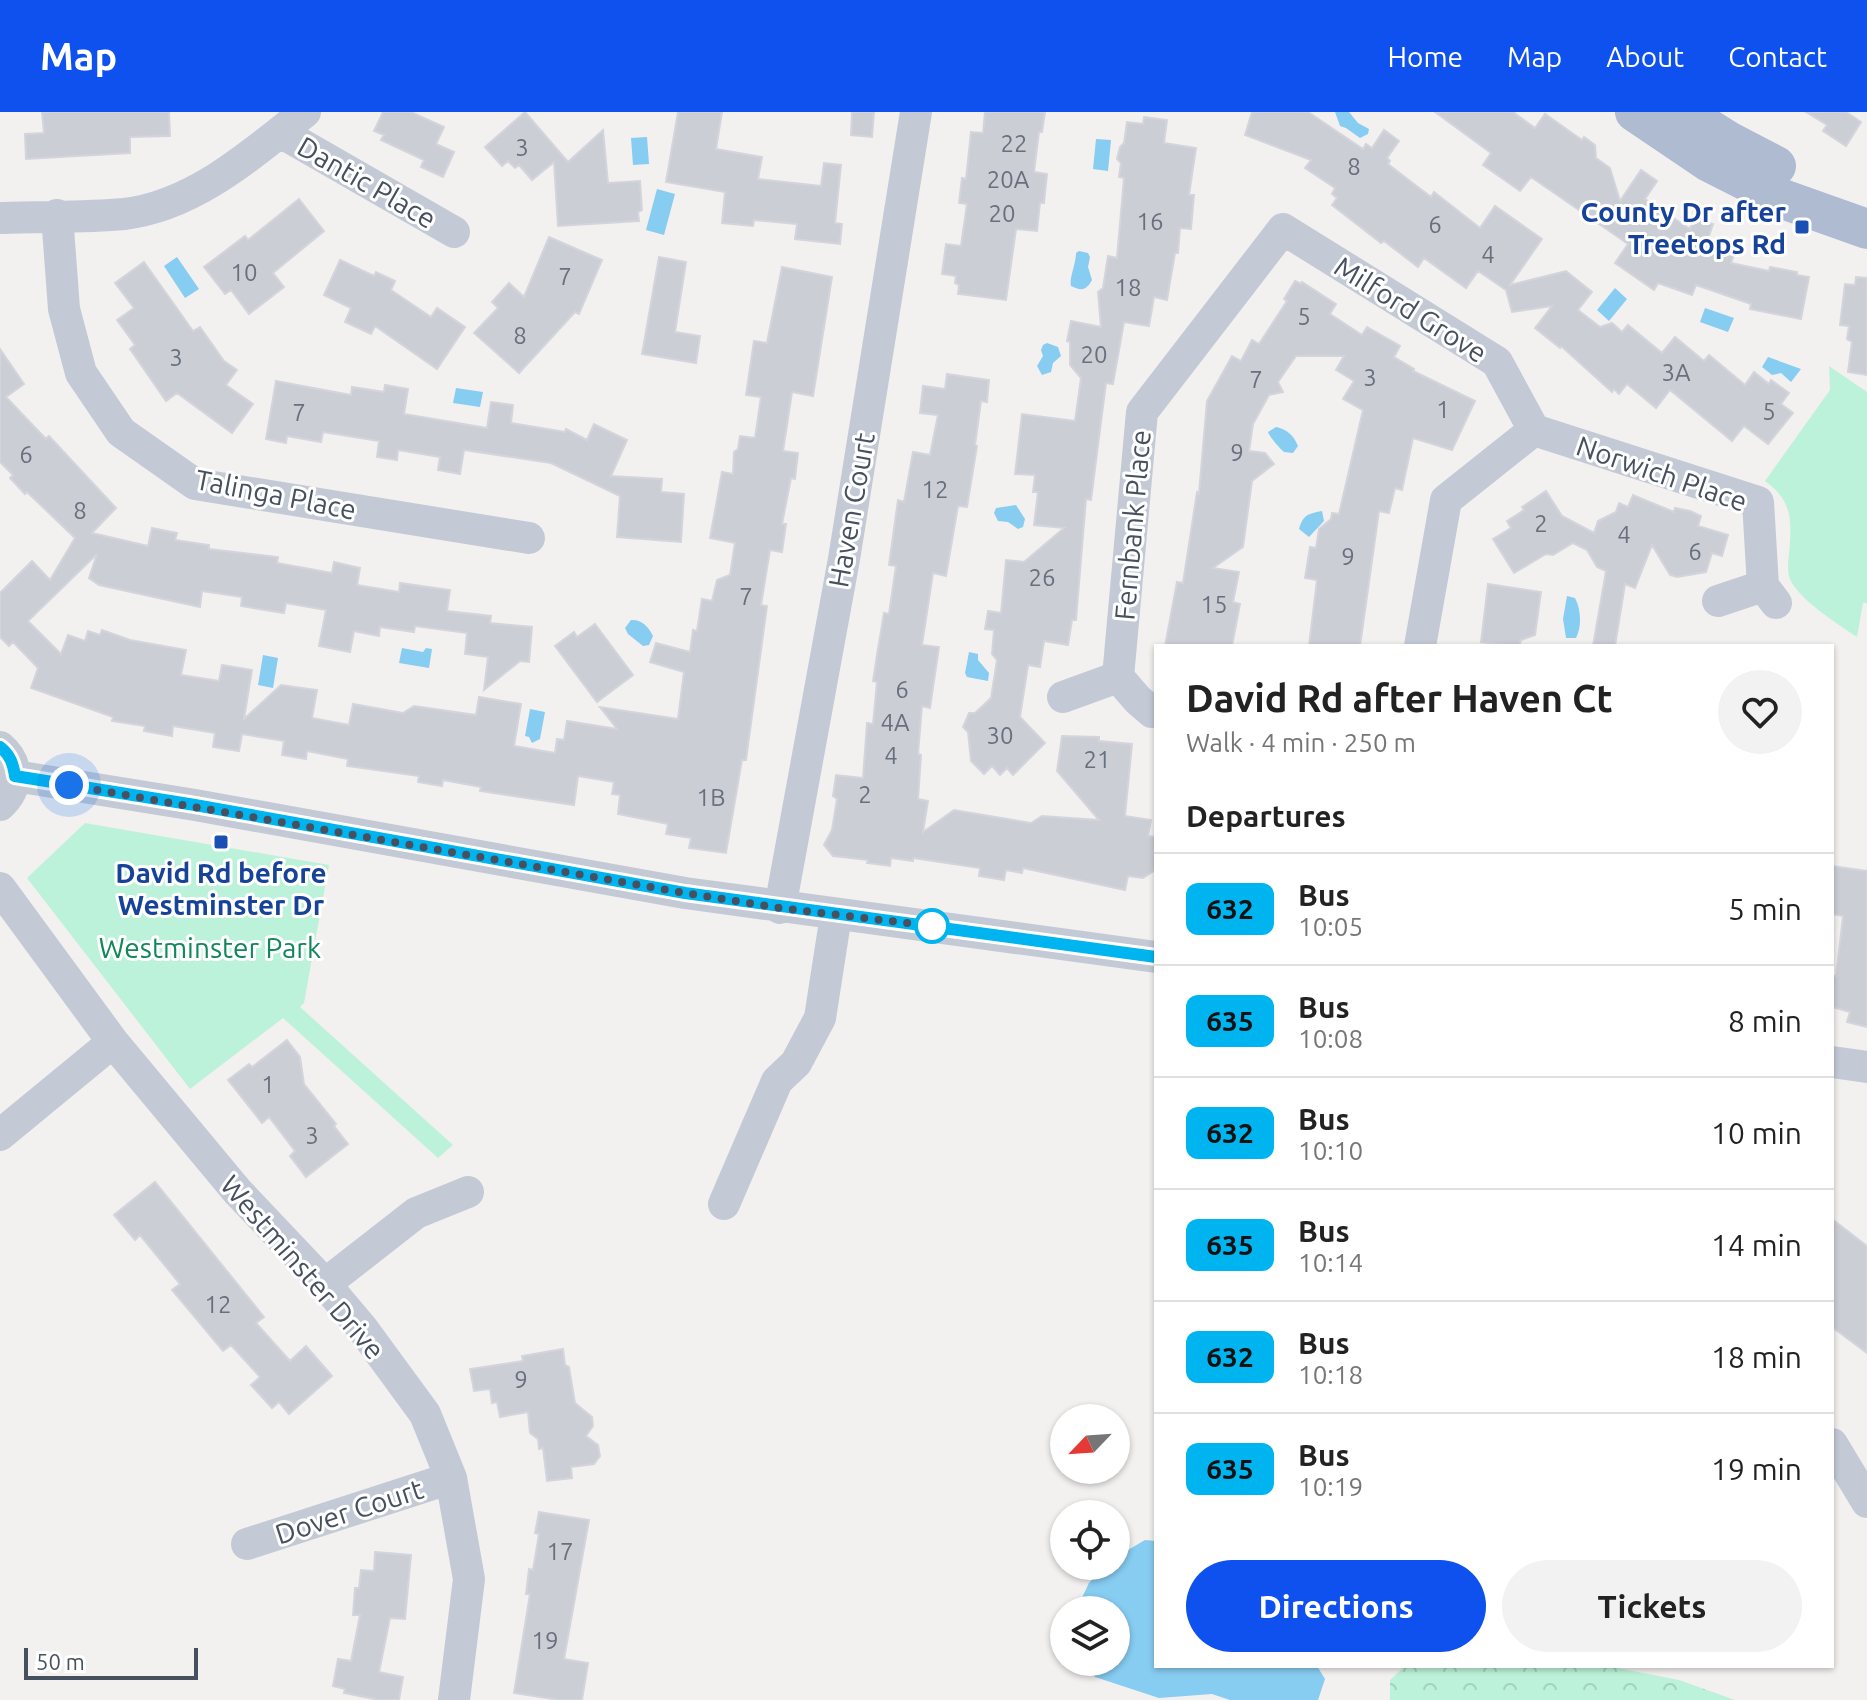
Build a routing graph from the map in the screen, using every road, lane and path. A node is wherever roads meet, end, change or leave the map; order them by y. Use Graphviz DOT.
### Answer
graph roads {
  1 [pos="916,112"];
  2 [pos="1635,112"];
  3 [pos="1682,112"];
  4 [pos="293,122"];
  5 [pos="1867,202"];
  6 [pos="57,215"];
  7 [pos="0,218"];
  8 [pos="1283,229"];
  9 [pos="1867,229"];
  10 [pos="454,232"];
  11 [pos="1534,430"];
  12 [pos="529,538"];
  13 [pos="1718,601"];
  14 [pos="1420,644"];
  15 [pos="1118,677"];
  16 [pos="1063,697"];
  17 [pos="1152,712"];
  18 [pos="0,747"];
  19 [pos="15,776"];
  20 [pos="0,805"];
  21 [pos="0,888"];
  22 [pos="780,908"];
  23 [pos="836,915"];
  24 [pos="1154,957"];
  25 [pos="113,1042"];
  26 [pos="1834,1062"];
  27 [pos="1867,1067"];
  28 [pos="0,1135"];
  29 [pos="468,1192"];
  30 [pos="724,1204"];
  31 [pos="325,1284"];
  32 [pos="1834,1447"];
  33 [pos="451,1478"];
  34 [pos="1867,1502"];
  35 [pos="247,1544"];
  36 [pos="454,1700"];
  1 -- 22 [label="street, Haven Court"];
  2 -- 9 [label="main road"];
  3 -- 5 [label="main road"];
  4 -- 6 [label="street"];
  4 -- 10 [label="street, Dantic Place"];
  6 -- 7 [label="street"];
  6 -- 12 [label="street, Talinga Place"];
  8 -- 11 [label="street, Milford Grove"];
  8 -- 15 [label="street, Fernbank Place"];
  11 -- 13 [label="street, Norwich Place"];
  11 -- 14 [label="street"];
  15 -- 16 [label="street"];
  15 -- 17 [label="street"];
  18 -- 19 [label="street"];
  19 -- 20 [label="street"];
  19 -- 22 [label="street"];
  21 -- 25 [label="street, Westminster Drive"];
  22 -- 23 [label="street"];
  23 -- 24 [label="street"];
  23 -- 30 [label="street"];
  25 -- 28 [label="street"];
  25 -- 31 [label="street, Westminster Drive"];
  26 -- 27 [label="street"];
  29 -- 31 [label="street"];
  31 -- 33 [label="street, Westminster Drive"];
  32 -- 34 [label="street"];
  33 -- 35 [label="street, Dover Court"];
  33 -- 36 [label="street, Westminster Drive"];
}
